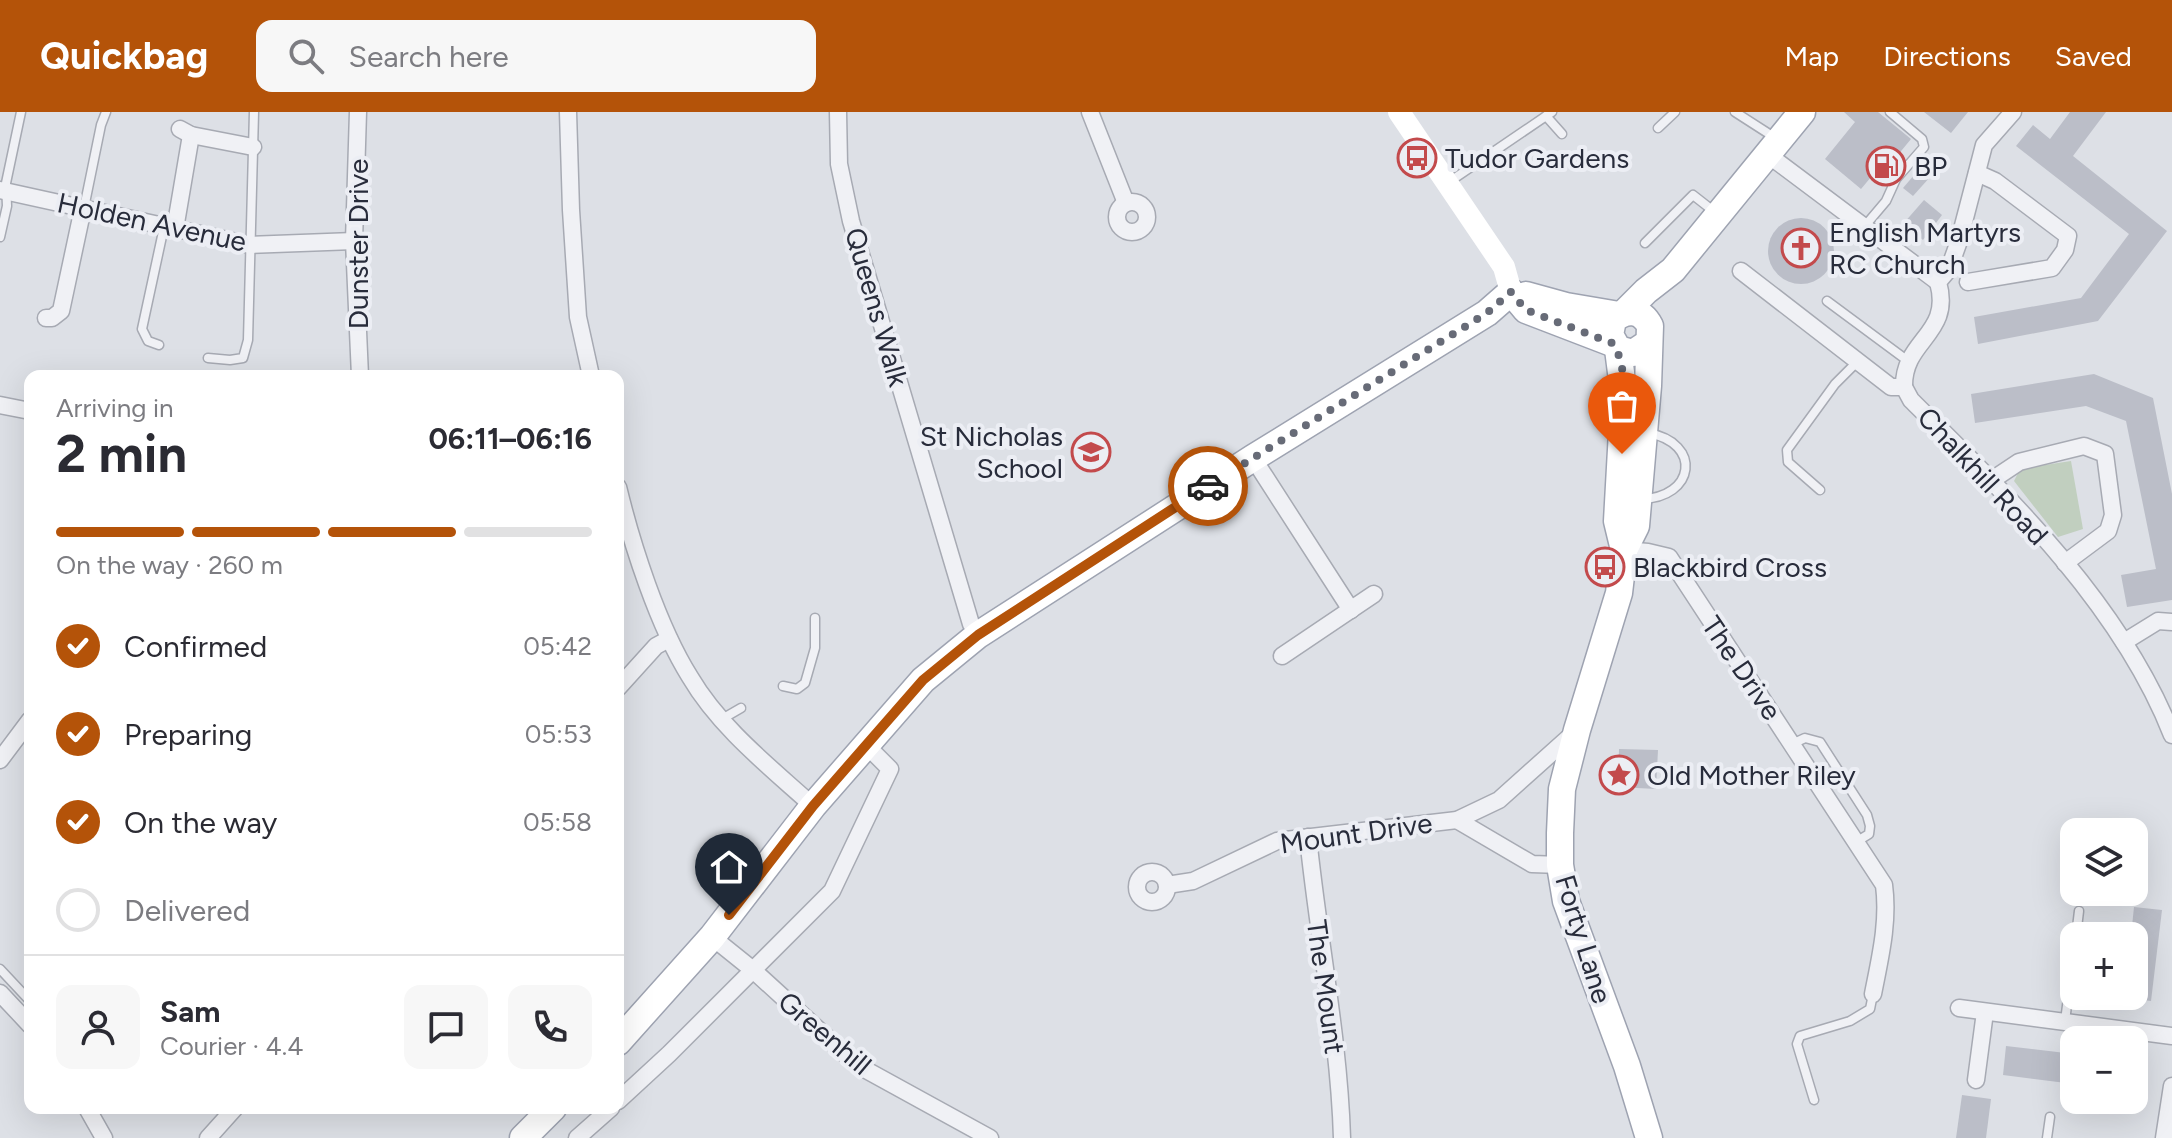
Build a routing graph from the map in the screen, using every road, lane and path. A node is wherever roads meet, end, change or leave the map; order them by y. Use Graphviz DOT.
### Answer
graph roads {
  1 [pos="21,112"];
  2 [pos="106,112"];
  3 [pos="254,112"];
  4 [pos="358,112"];
  5 [pos="568,112"];
  6 [pos="838,112"];
  7 [pos="1090,112"];
  8 [pos="1399,112"];
  9 [pos="1675,112"];
  10 [pos="1735,112"];
  11 [pos="1802,112"];
  12 [pos="1890,112"];
  13 [pos="2013,112"];
  14 [pos="1549,114"];
  15 [pos="1658,128"];
  16 [pos="1562,134"];
  17 [pos="253,147"];
  18 [pos="1773,147"];
  19 [pos="1977,173"];
  20 [pos="1449,182"];
  21 [pos="4,191"];
  22 [pos="1126,203"];
  23 [pos="83,208"];
  24 [pos="1716,214"];
  25 [pos="1864,227"];
  26 [pos="169,228"];
  27 [pos="0,237"];
  28 [pos="354,241"];
  29 [pos="1645,243"];
  30 [pos="250,245"];
  31 [pos="1673,270"];
  32 [pos="1741,271"];
  33 [pos="1938,282"];
  34 [pos="1968,282"];
  35 [pos="1511,292"];
  36 [pos="1827,301"];
  37 [pos="1622,314"];
  38 [pos="46,318"];
  39 [pos="1649,335"];
  40 [pos="159,345"];
  41 [pos="1615,346"];
  42 [pos="208,358"];
  43 [pos="1859,360"];
  44 [pos="1908,361"];
  45 [pos="360,370"];
  46 [pos="590,370"];
  47 [pos="1904,387"];
  48 [pos="0,405"];
  49 [pos="24,410"];
  50 [pos="1644,432"];
  51 [pos="1253,458"];
  52 [pos="1992,480"];
  53 [pos="1820,490"];
  54 [pos="1638,499"];
  55 [pos="624,513"];
  56 [pos="1624,550"];
  57 [pos="2065,563"];
  58 [pos="1374,594"];
  59 [pos="1351,610"];
  60 [pos="815,618"];
  61 [pos="2172,622"];
  62 [pos="978,635"];
  63 [pos="669,639"];
  64 [pos="2124,642"];
  65 [pos="1282,656"];
  66 [pos="624,681"];
  67 [pos="783,686"];
  68 [pos="741,708"];
  69 [pos="722,719"];
  70 [pos="24,728"];
  71 [pos="1577,730"];
  72 [pos="2172,735"];
  73 [pos="1792,744"];
  74 [pos="866,745"];
  75 [pos="0,760"];
  76 [pos="813,806"];
  77 [pos="1457,820"];
  78 [pos="1308,837"];
  79 [pos="1856,842"];
  80 [pos="1560,865"];
  81 [pos="1167,885"];
  82 [pos="2079,911"];
  83 [pos="2078,922"];
  84 [pos="712,937"];
  85 [pos="0,969"];
  86 [pos="753,970"];
  87 [pos="0,993"];
  88 [pos="1873,994"];
  89 [pos="24,995"];
  90 [pos="1959,1008"];
  91 [pos="2067,1010"];
  92 [pos="1985,1012"];
  93 [pos="24,1019"];
  94 [pos="2065,1022"];
  95 [pos="624,1035"];
  96 [pos="2172,1036"];
  97 [pos="1976,1080"];
  98 [pos="2172,1086"];
  99 [pos="624,1095"];
  100 [pos="1814,1100"];
  101 [pos="90,1114"];
  102 [pos="230,1114"];
  103 [pos="547,1114"];
  104 [pos="605,1114"];
  105 [pos="2050,1117"];
  106 [pos="585,1136"];
  107 [pos="104,1138"];
  108 [pos="208,1138"];
  109 [pos="523,1138"];
  110 [pos="990,1138"];
  111 [pos="1342,1138"];
  112 [pos="1649,1138"];
  113 [pos="2047,1138"];
  114 [pos="2164,1138"];
  1 -- 21 [label="lane"];
  2 -- 23 [label="lane"];
  3 -- 17 [label="lane"];
  4 -- 28 [label="street, Dunster Drive"];
  5 -- 46 [label="street"];
  6 -- 62 [label="street, Queens Walk"];
  7 -- 22 [label="street"];
  8 -- 20 [label="main road"];
  9 -- 15 [label="lane"];
  10 -- 18 [label="lane"];
  11 -- 18 [label="main road"];
  12 -- 25 [label="lane"];
  13 -- 19 [label="street"];
  14 -- 16 [label="lane"];
  14 -- 20 [label="lane"];
  17 -- 26 [label="street"];
  17 -- 30 [label="lane"];
  18 -- 24 [label="main road"];
  18 -- 25 [label="street"];
  19 -- 33 [label="street"];
  19 -- 34 [label="street"];
  20 -- 35 [label="main road"];
  21 -- 23 [label="street, Holden Avenue"];
  21 -- 27 [label="lane"];
  23 -- 26 [label="street, Holden Avenue"];
  23 -- 38 [label="street"];
  24 -- 29 [label="lane"];
  24 -- 31 [label="main road"];
  25 -- 33 [label="street"];
  26 -- 30 [label="street, Holden Avenue"];
  26 -- 40 [label="lane"];
  28 -- 30 [label="street, Holden Avenue"];
  28 -- 45 [label="street, Dunster Drive"];
  30 -- 42 [label="lane"];
  31 -- 37 [label="main road"];
  31 -- 39 [label="main road"];
  32 -- 43 [label="street, Chalkhill Road"];
  33 -- 44 [label="street"];
  35 -- 37 [label="main road"];
  35 -- 41 [label="main road"];
  35 -- 51 [label="main road"];
  36 -- 44 [label="lane"];
  37 -- 39 [label="main road"];
  37 -- 41 [label="main road"];
  39 -- 41 [label="main road"];
  39 -- 50 [label="main road, Forty Lane"];
  41 -- 56 [label="main road, Forty Lane"];
  43 -- 47 [label="street, Chalkhill Road"];
  43 -- 53 [label="lane"];
  44 -- 47 [label="street"];
  47 -- 52 [label="street, Chalkhill Road"];
  48 -- 49 [label="street"];
  50 -- 54 [label="main road, Forty Lane"];
  50 -- 54 [label="lane"];
  51 -- 59 [label="street"];
  51 -- 62 [label="main road"];
  52 -- 57 [label="street, Chalkhill Road"];
  52 -- 57 [label="street"];
  54 -- 56 [label="main road, Forty Lane"];
  55 -- 63 [label="street"];
  56 -- 71 [label="main road, Forty Lane"];
  56 -- 73 [label="street, The Drive"];
  57 -- 64 [label="street, Chalkhill Road"];
  58 -- 59 [label="street"];
  59 -- 65 [label="street"];
  60 -- 67 [label="lane"];
  61 -- 64 [label="street"];
  62 -- 74 [label="main road"];
  63 -- 66 [label="street"];
  63 -- 69 [label="street"];
  64 -- 72 [label="street, Chalkhill Road"];
  68 -- 69 [label="lane"];
  69 -- 76 [label="street"];
  70 -- 75 [label="street"];
  71 -- 77 [label="street, Mount Drive"];
  71 -- 80 [label="main road, Forty Lane"];
  73 -- 79 [label="street, The Drive"];
  73 -- 79 [label="lane"];
  74 -- 76 [label="main road"];
  74 -- 86 [label="street"];
  76 -- 84 [label="main road"];
  77 -- 78 [label="street, Mount Drive"];
  77 -- 80 [label="street, Mount Drive"];
  78 -- 81 [label="street, Mount Drive"];
  78 -- 111 [label="street, The Mount"];
  79 -- 88 [label="street, The Drive"];
  80 -- 112 [label="main road, Forty Lane"];
  82 -- 83 [label="lane"];
  84 -- 86 [label="street, Greenhill"];
  84 -- 95 [label="main road"];
  85 -- 89 [label="lane"];
  86 -- 99 [label="street"];
  86 -- 110 [label="street, Greenhill"];
  87 -- 93 [label="street"];
  88 -- 100 [label="lane"];
  90 -- 92 [label="street"];
  91 -- 94 [label="lane"];
  92 -- 94 [label="street"];
  92 -- 97 [label="street"];
  94 -- 96 [label="street"];
  98 -- 114 [label="street"];
  101 -- 107 [label="street"];
  102 -- 108 [label="street"];
  103 -- 109 [label="main road"];
  104 -- 106 [label="street"];
  105 -- 113 [label="lane"];
}
